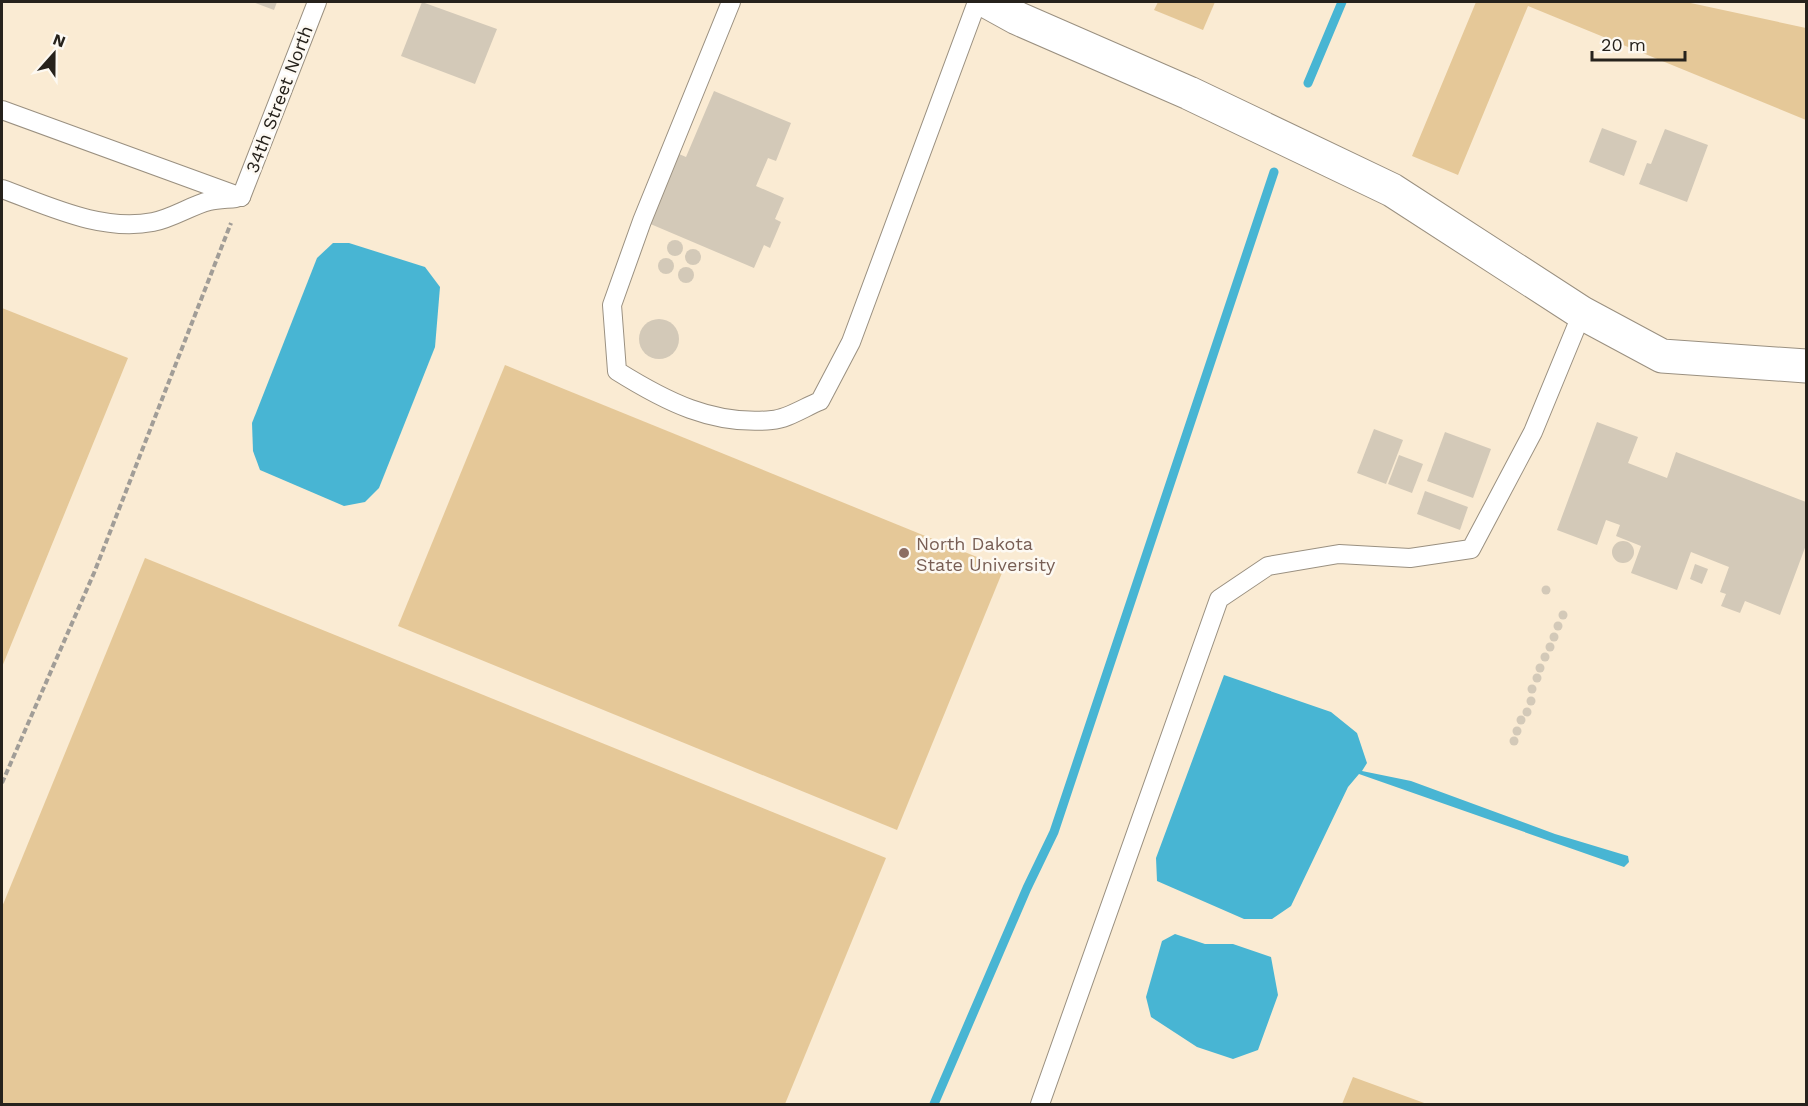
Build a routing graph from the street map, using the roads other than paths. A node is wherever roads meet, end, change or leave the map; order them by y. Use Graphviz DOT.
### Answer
graph roads {
  1 [pos="317,2"];
  2 [pos="731,2"];
  3 [pos="976,2"];
  4 [pos="988,2"];
  5 [pos="2,110"];
  6 [pos="2,189"];
  7 [pos="241,197"];
  8 [pos="1582,313"];
  9 [pos="1806,366"];
  10 [pos="1040,1104"];
  1 -- 7 [label="lane, 34th Street North"];
  2 -- 3 [label="lane"];
  4 -- 8 [label="street"];
  5 -- 7 [label="lane"];
  6 -- 7 [label="lane"];
  8 -- 9 [label="street"];
  8 -- 10 [label="lane"];
}
